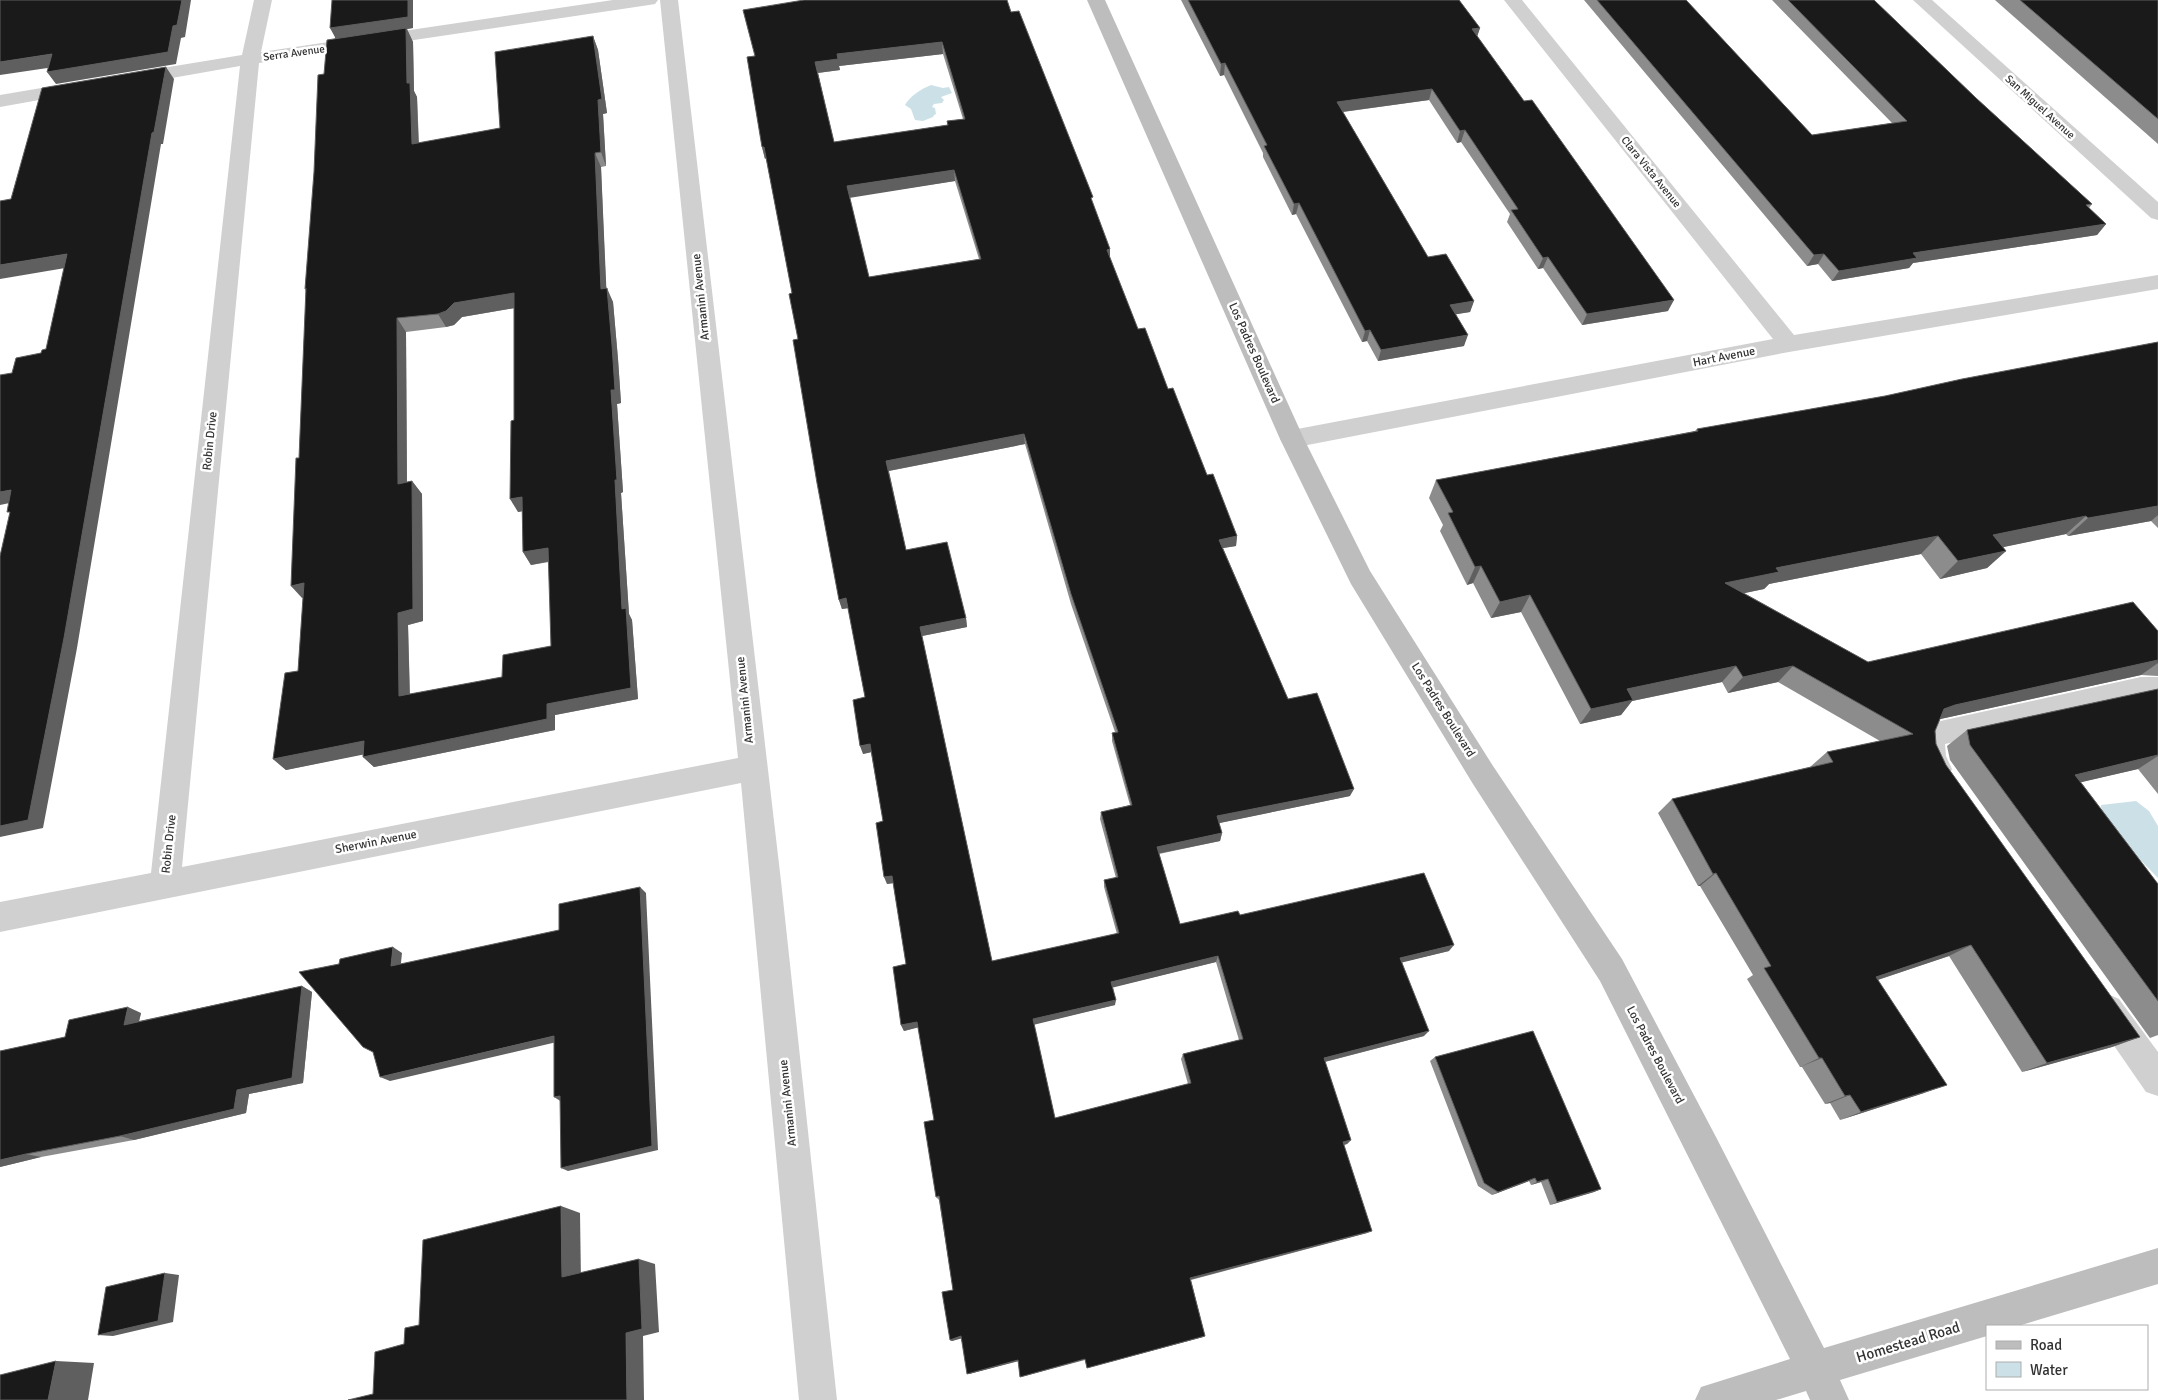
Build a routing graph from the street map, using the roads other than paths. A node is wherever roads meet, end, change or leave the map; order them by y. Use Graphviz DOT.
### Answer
graph roads {
  1 [pos="263,0"];
  2 [pos="649,0"];
  3 [pos="669,0"];
  4 [pos="1096,0"];
  5 [pos="1513,0"];
  6 [pos="1922,0"];
  7 [pos="250,59"];
  8 [pos="118,81"];
  9 [pos="98,84"];
  10 [pos="0,101"];
  11 [pos="2158,213"];
  12 [pos="2158,282"];
  13 [pos="1789,344"];
  14 [pos="1292,439"];
  15 [pos="2158,690"];
  16 [pos="752,768"];
  17 [pos="1955,794"];
  18 [pos="165,883"];
  19 [pos="0,917"];
  20 [pos="2090,985"];
  21 [pos="2158,1080"];
  22 [pos="2158,1266"];
  23 [pos="1992,1325"];
  24 [pos="1986,1327"];
  25 [pos="1823,1385"];
  26 [pos="818,1400"];
  27 [pos="1714,1400"];
  1 -- 7 [label="street, Robin Drive"];
  2 -- 7 [label="street, Serra Avenue"];
  3 -- 16 [label="street, Armanini Avenue"];
  4 -- 14 [label="street, Los Padres Boulevard"];
  5 -- 13 [label="street, Clara Vista Avenue"];
  6 -- 11 [label="street, San Miguel Avenue"];
  7 -- 8 [label="street, Serra Avenue"];
  7 -- 18 [label="street, Robin Drive"];
  9 -- 10 [label="street"];
  12 -- 13 [label="street, Hart Avenue"];
  13 -- 14 [label="street, Hart Avenue"];
  14 -- 25 [label="street, Los Padres Boulevard"];
  15 -- 17 [label="street"];
  16 -- 18 [label="street, Sherwin Avenue"];
  16 -- 26 [label="street, Armanini Avenue"];
  18 -- 19 [label="street, Sherwin Avenue"];
  20 -- 21 [label="street"];
  22 -- 23 [label="street, Homestead Road"];
  24 -- 25 [label="street, Homestead Road"];
  25 -- 27 [label="street, Homestead Road"];
}
